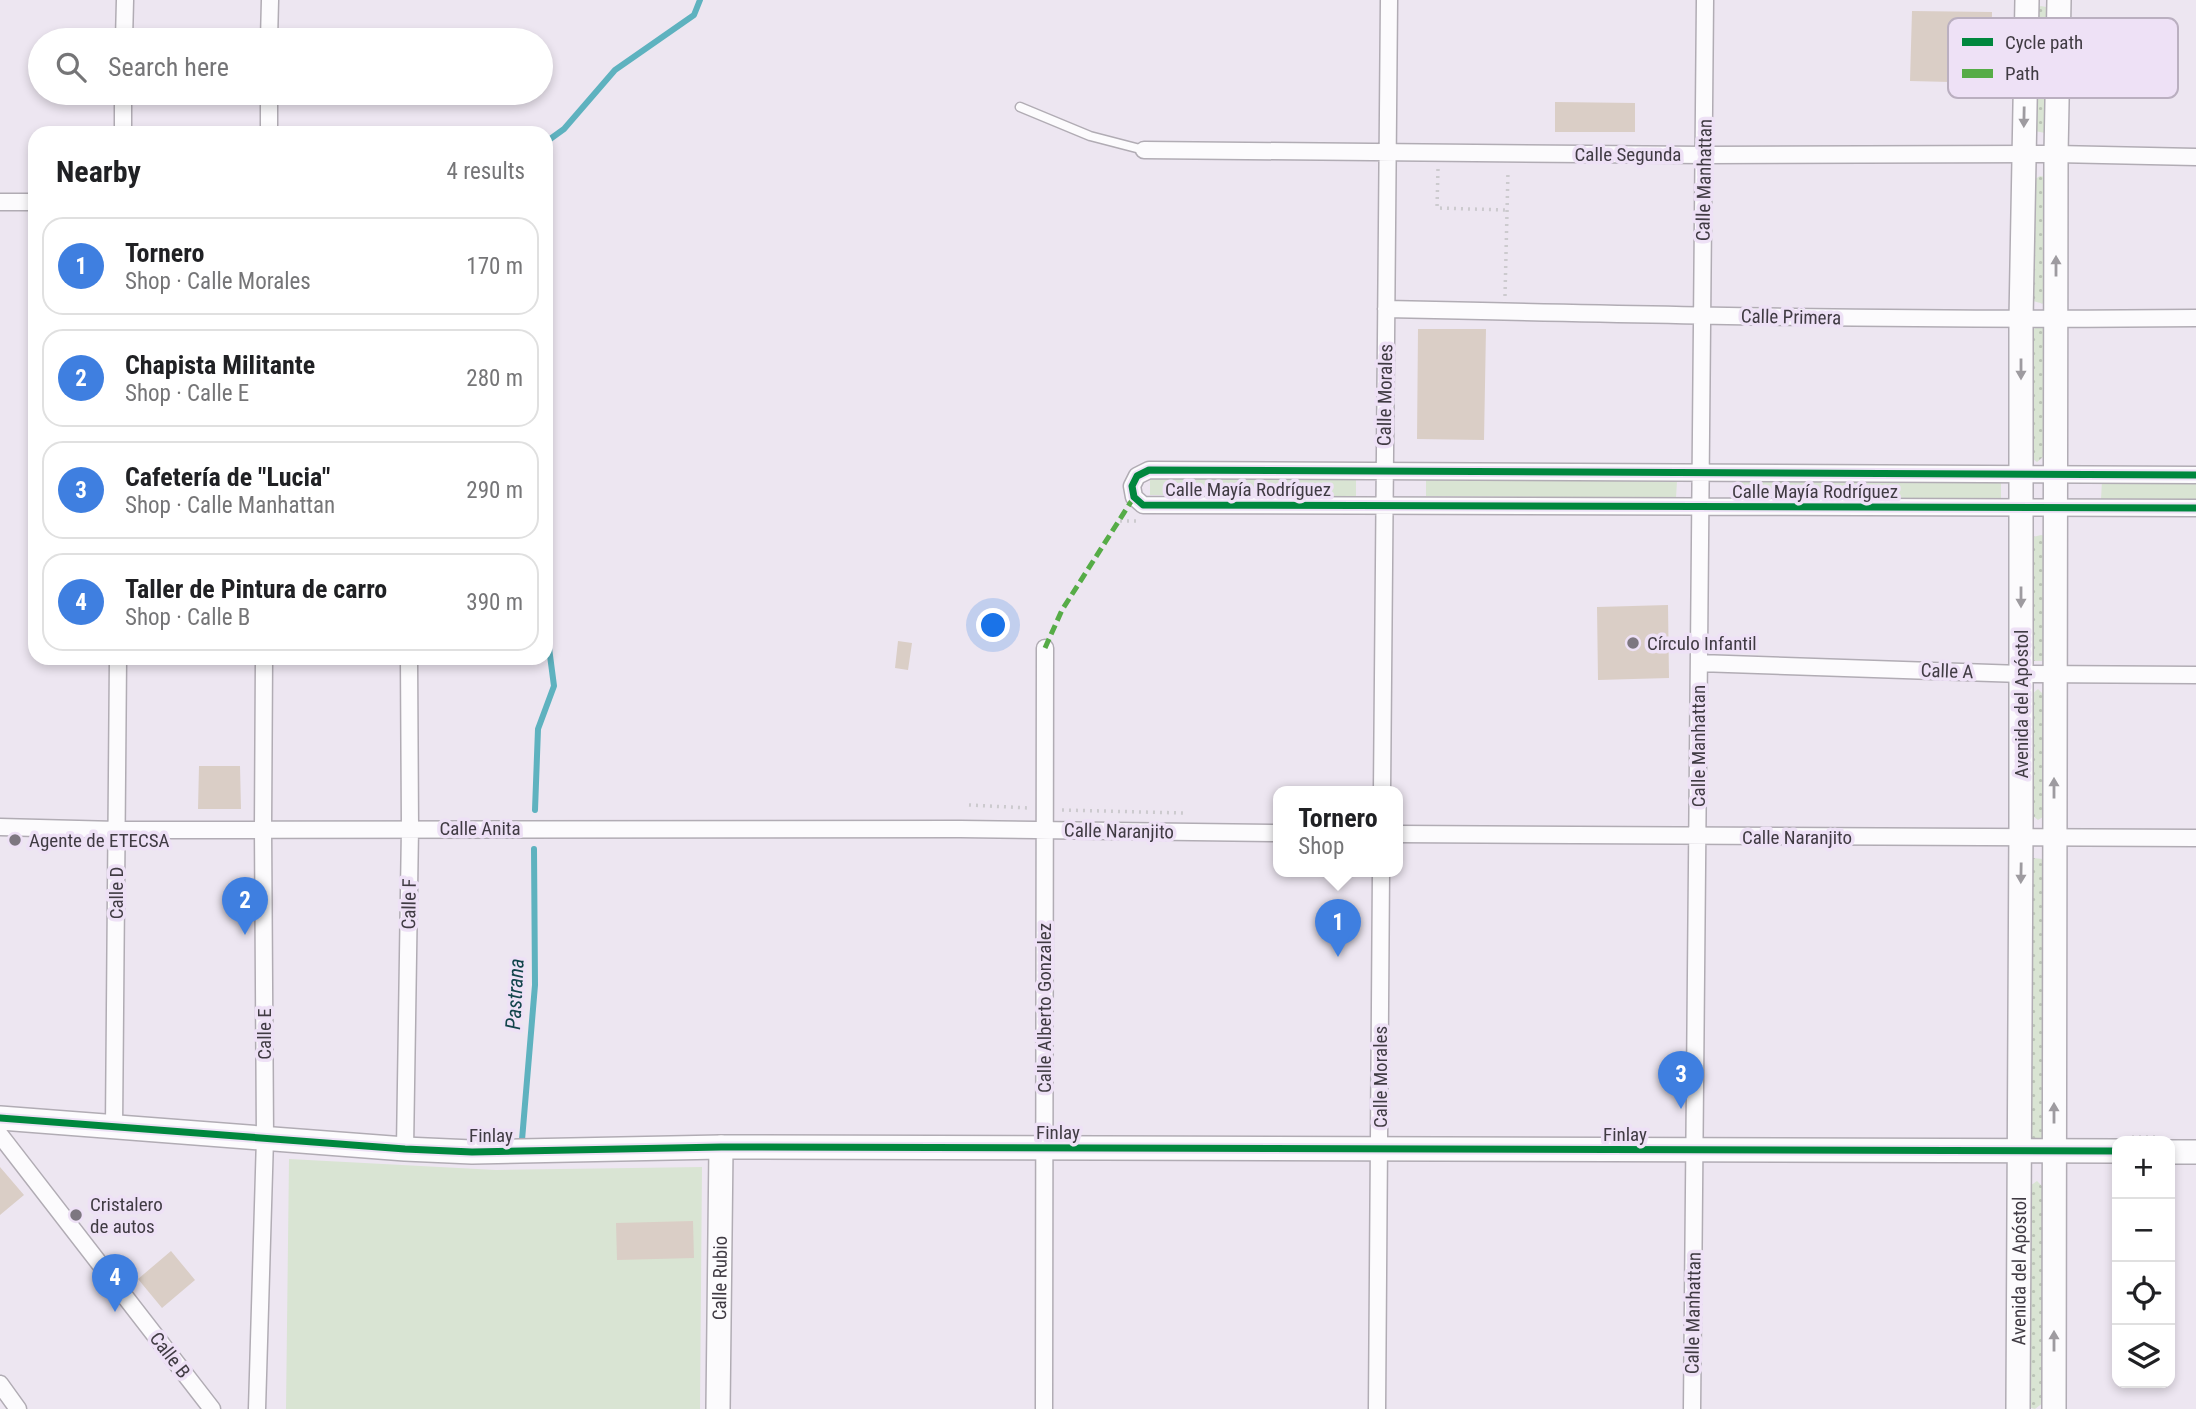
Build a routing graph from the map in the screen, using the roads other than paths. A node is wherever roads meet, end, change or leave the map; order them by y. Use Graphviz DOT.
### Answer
graph roads {
  1 [pos="125,0"];
  2 [pos="270,0"];
  3 [pos="1389,0"];
  4 [pos="1704,0"];
  5 [pos="2027,0"];
  6 [pos="2059,0"];
  7 [pos="2027,18"];
  8 [pos="2059,18"];
  9 [pos="124,28"];
  10 [pos="270,28"];
  11 [pos="2024,98"];
  12 [pos="2057,98"];
  13 [pos="123,105"];
  14 [pos="269,105"];
  15 [pos="1020,107"];
  16 [pos="123,126"];
  17 [pos="269,126"];
  18 [pos="1144,150"];
  19 [pos="1387,152"];
  20 [pos="2023,154"];
  21 [pos="2056,154"];
  22 [pos="1705,155"];
  23 [pos="2196,158"];
  24 [pos="0,202"];
  25 [pos="28,202"];
  26 [pos="1386,310"];
  27 [pos="1702,316"];
  28 [pos="2196,318"];
  29 [pos="2021,319"];
  30 [pos="2057,320"];
  31 [pos="1385,471"];
  32 [pos="1700,472"];
  33 [pos="2020,474"];
  34 [pos="2055,474"];
  35 [pos="2196,475"];
  36 [pos="1384,506"];
  37 [pos="1700,506"];
  38 [pos="2020,507"];
  39 [pos="2054,507"];
  40 [pos="2196,508"];
  41 [pos="1045,648"];
  42 [pos="1699,663"];
  43 [pos="118,665"];
  44 [pos="264,665"];
  45 [pos="409,665"];
  46 [pos="2021,674"];
  47 [pos="2054,674"];
  48 [pos="2196,675"];
  49 [pos="1382,786"];
  50 [pos="0,828"];
  51 [pos="263,828"];
  52 [pos="410,828"];
  53 [pos="960,829"];
  54 [pos="117,830"];
  55 [pos="1045,830"];
  56 [pos="1273,833"];
  57 [pos="1403,834"];
  58 [pos="1698,837"];
  59 [pos="2021,838"];
  60 [pos="2196,838"];
  61 [pos="2053,839"];
  62 [pos="1381,877"];
  63 [pos="0,1118"];
  64 [pos="114,1127"];
  65 [pos="0,1135"];
  66 [pos="265,1138"];
  67 [pos="721,1147"];
  68 [pos="1044,1148"];
  69 [pos="405,1149"];
  70 [pos="1379,1149"];
  71 [pos="1695,1150"];
  72 [pos="2018,1151"];
  73 [pos="2054,1151"];
  74 [pos="2112,1151"];
  75 [pos="2175,1152"];
  76 [pos="2196,1152"];
  77 [pos="0,1384"];
  78 [pos="18,1409"];
  79 [pos="212,1409"];
  80 [pos="257,1409"];
  81 [pos="718,1409"];
  82 [pos="1044,1409"];
  83 [pos="1377,1409"];
  84 [pos="1692,1409"];
  85 [pos="2018,1409"];
  86 [pos="2054,1409"];
  1 -- 9 [label="street"];
  2 -- 10 [label="street"];
  3 -- 19 [label="street, Calle Morales"];
  4 -- 22 [label="street, Calle Manhattan"];
  5 -- 7 [label="street, Avenida del Apóstol, one-way"];
  6 -- 8 [label="street, Avenida del Apóstol"];
  11 -- 20 [label="street, Avenida del Apóstol, one-way"];
  12 -- 21 [label="street, Avenida del Apóstol"];
  13 -- 16 [label="street"];
  14 -- 17 [label="street"];
  15 -- 18 [label="lane"];
  18 -- 19 [label="street, Calle Segunda"];
  19 -- 22 [label="street, Calle Segunda"];
  19 -- 26 [label="street, Calle Morales"];
  20 -- 21 [label="street, Calle Segunda"];
  20 -- 22 [label="street, Calle Segunda"];
  20 -- 29 [label="street, Avenida del Apóstol"];
  21 -- 23 [label="street, Calle Segunda"];
  30 -- 21 [label="street, Avenida del Apóstol, one-way"];
  22 -- 27 [label="street, Calle Manhattan"];
  24 -- 25 [label="street"];
  26 -- 27 [label="street, Calle Primera"];
  26 -- 31 [label="street, Calle Morales"];
  27 -- 29 [label="street, Calle Primera"];
  27 -- 32 [label="street, Calle Manhattan"];
  28 -- 30 [label="street, Calle Primera"];
  29 -- 30 [label="street, Calle Primera"];
  29 -- 33 [label="street, Avenida del Apóstol, one-way"];
  30 -- 34 [label="street, Avenida del Apóstol"];
  31 -- 32 [label="street, Calle Mayía Rodríguez"];
  31 -- 36 [label="street, Calle Morales"];
  31 -- 36 [label="street, Calle Mayía Rodríguez"];
  32 -- 33 [label="street, Calle Mayía Rodríguez"];
  32 -- 37 [label="street, Calle Manhattan"];
  33 -- 34 [label="street, Calle Mayía Rodríguez"];
  33 -- 38 [label="street, Avenida del Apóstol"];
  34 -- 35 [label="street, Calle Mayía Rodríguez"];
  34 -- 39 [label="street, Avenida del Apóstol"];
  36 -- 37 [label="street, Calle Mayía Rodríguez"];
  36 -- 49 [label="street, Calle Morales"];
  37 -- 38 [label="street, Calle Mayía Rodríguez"];
  37 -- 42 [label="street, Calle Manhattan"];
  38 -- 39 [label="street, Calle Mayía Rodríguez"];
  38 -- 46 [label="street, Avenida del Apóstol, one-way"];
  39 -- 40 [label="street, Calle Mayía Rodríguez"];
  39 -- 47 [label="street, Avenida del Apóstol"];
  41 -- 55 [label="street, Calle Alberto Gonzalez"];
  42 -- 46 [label="street, Calle A"];
  42 -- 58 [label="street, Calle Manhattan"];
  43 -- 54 [label="street, Calle D"];
  44 -- 51 [label="street, Calle E"];
  45 -- 52 [label="street, Calle F"];
  46 -- 47 [label="street, Calle A"];
  46 -- 59 [label="street, Avenida del Apóstol"];
  47 -- 48 [label="street, Calle A"];
  61 -- 47 [label="street, Avenida del Apóstol, one-way"];
  50 -- 54 [label="street, Calle Anita"];
  51 -- 52 [label="street, Calle Anita"];
  51 -- 54 [label="street, Calle Anita"];
  51 -- 66 [label="street, Calle E"];
  52 -- 53 [label="street, Calle Anita"];
  52 -- 69 [label="street, Calle F"];
  53 -- 55 [label="street, Calle Naranjito"];
  54 -- 64 [label="street, Calle D"];
  55 -- 56 [label="street, Calle Naranjito"];
  55 -- 68 [label="street, Calle Alberto Gonzalez"];
  57 -- 58 [label="street, Calle Naranjito"];
  58 -- 59 [label="street, Calle Naranjito"];
  58 -- 71 [label="street, Calle Manhattan"];
  59 -- 61 [label="street, Calle Naranjito"];
  59 -- 72 [label="street, Avenida del Apóstol, one-way"];
  60 -- 61 [label="street, Calle Naranjito"];
  73 -- 61 [label="street, Avenida del Apóstol, one-way"];
  62 -- 70 [label="street, Calle Morales"];
  63 -- 64 [label="street, Finlay"];
  64 -- 66 [label="street, Finlay"];
  65 -- 79 [label="street, Calle B"];
  66 -- 69 [label="street, Finlay"];
  66 -- 80 [label="street, Calle E"];
  67 -- 68 [label="street, Finlay"];
  67 -- 69 [label="street, Finlay"];
  67 -- 81 [label="street, Calle Rubio"];
  68 -- 70 [label="street, Finlay"];
  68 -- 82 [label="street, Calle Alberto Gonzalez"];
  70 -- 71 [label="street, Finlay"];
  70 -- 83 [label="street, Calle Morales"];
  71 -- 72 [label="street, Finlay"];
  71 -- 84 [label="street, Calle Manhattan"];
  72 -- 73 [label="street, Finlay"];
  72 -- 85 [label="street, Avenida del Apóstol"];
  73 -- 74 [label="street, Finlay"];
  86 -- 73 [label="street, Avenida del Apóstol, one-way"];
  75 -- 76 [label="street"];
  77 -- 78 [label="street"];
}
